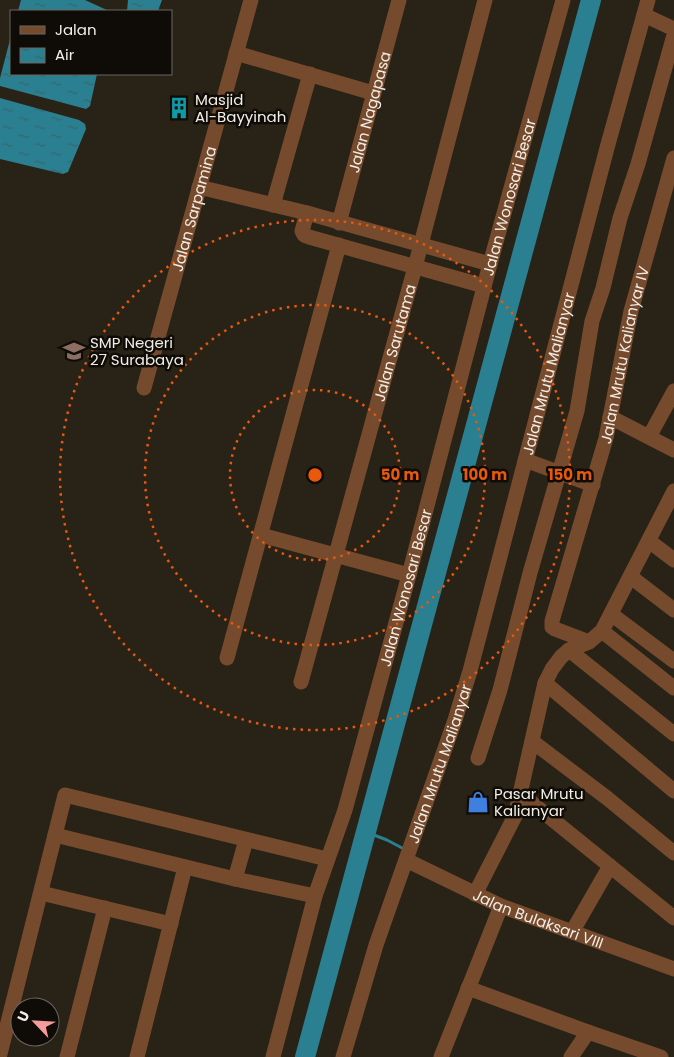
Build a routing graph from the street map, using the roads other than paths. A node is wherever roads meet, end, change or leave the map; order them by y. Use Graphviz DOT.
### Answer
graph roads {
  1 [pos="251,0"];
  2 [pos="400,0"];
  3 [pos="485,0"];
  4 [pos="562,0"];
  5 [pos="648,0"];
  6 [pos="644,15"];
  7 [pos="674,29"];
  8 [pos="674,35"];
  9 [pos="236,54"];
  10 [pos="310,74"];
  11 [pos="373,93"];
  12 [pos="674,158"];
  13 [pos="199,187"];
  14 [pos="273,205"];
  15 [pos="307,213"];
  16 [pos="339,223"];
  17 [pos="383,235"];
  18 [pos="339,245"];
  19 [pos="420,246"];
  20 [pos="378,255"];
  21 [pos="490,264"];
  22 [pos="415,267"];
  23 [pos="484,286"];
  24 [pos="144,388"];
  25 [pos="674,391"];
  26 [pos="610,417"];
  27 [pos="649,438"];
  28 [pos="674,450"];
  29 [pos="526,460"];
  30 [pos="559,473"];
  31 [pos="592,485"];
  32 [pos="672,499"];
  33 [pos="261,535"];
  34 [pos="649,541"];
  35 [pos="335,556"];
  36 [pos="674,560"];
  37 [pos="409,575"];
  38 [pos="631,577"];
  39 [pos="674,610"];
  40 [pos="611,614"];
  41 [pos="602,631"];
  42 [pos="589,642"];
  43 [pos="570,650"];
  44 [pos="227,658"];
  45 [pos="674,661"];
  46 [pos="301,682"];
  47 [pos="545,684"];
  48 [pos="674,688"];
  49 [pos="674,734"];
  50 [pos="533,742"];
  51 [pos="478,758"];
  52 [pos="674,791"];
  53 [pos="521,794"];
  54 [pos="55,835"];
  55 [pos="246,840"];
  56 [pos="674,853"];
  57 [pos="408,855"];
  58 [pos="327,859"];
  59 [pos="610,866"];
  60 [pos="185,867"];
  61 [pos="235,879"];
  62 [pos="476,892"];
  63 [pos="41,893"];
  64 [pos="315,896"];
  65 [pos="501,906"];
  66 [pos="105,908"];
  67 [pos="674,918"];
  68 [pos="170,924"];
  69 [pos="572,932"];
  70 [pos="674,969"];
  71 [pos="468,988"];
  72 [pos="588,1032"];
  73 [pos="0,1054"];
  74 [pos="66,1057"];
  75 [pos="137,1057"];
  76 [pos="273,1057"];
  77 [pos="343,1057"];
  78 [pos="441,1057"];
  79 [pos="571,1057"];
  80 [pos="661,1057"];
  1 -- 9 [label="street, Jalan Sarpamina"];
  2 -- 11 [label="street, Jalan Nagapasa"];
  3 -- 19 [label="street, Jalan Sarutama"];
  4 -- 21 [label="street, Jalan Wonosari Besar"];
  5 -- 6 [label="street, Jalan Mrutu Malianyar"];
  6 -- 7 [label="street"];
  6 -- 29 [label="street, Jalan Mrutu Malianyar"];
  8 -- 30 [label="street"];
  9 -- 10 [label="street"];
  9 -- 13 [label="street, Jalan Sarpamina"];
  10 -- 11 [label="street"];
  10 -- 14 [label="street"];
  11 -- 16 [label="street, Jalan Nagapasa"];
  12 -- 26 [label="street, Jalan Mrutu Kalianyar IV"];
  13 -- 14 [label="street"];
  13 -- 24 [label="street, Jalan Sarpamina"];
  14 -- 15 [label="street"];
  15 -- 16 [label="street"];
  15 -- 18 [label="street"];
  16 -- 17 [label="street"];
  17 -- 19 [label="street"];
  17 -- 20 [label="street"];
  18 -- 20 [label="street"];
  18 -- 33 [label="street"];
  19 -- 21 [label="street"];
  19 -- 22 [label="street, Jalan Sarutama"];
  20 -- 22 [label="street"];
  21 -- 23 [label="street, Jalan Wonosari Besar"];
  22 -- 23 [label="street"];
  22 -- 35 [label="street, Jalan Sarutama"];
  23 -- 37 [label="street, Jalan Wonosari Besar"];
  25 -- 27 [label="street"];
  26 -- 27 [label="street"];
  26 -- 31 [label="street, Jalan Mrutu Kalianyar IV"];
  27 -- 28 [label="street"];
  29 -- 30 [label="street"];
  29 -- 57 [label="street, Jalan Mrutu Malianyar"];
  30 -- 31 [label="street"];
  30 -- 51 [label="street"];
  31 -- 42 [label="street, Jalan Mrutu Kalianyar IV"];
  32 -- 34 [label="street"];
  33 -- 35 [label="street"];
  33 -- 44 [label="street"];
  34 -- 36 [label="street"];
  34 -- 38 [label="street"];
  35 -- 37 [label="street"];
  35 -- 46 [label="street, Jalan Sarutama"];
  37 -- 58 [label="street, Jalan Wonosari Besar"];
  38 -- 39 [label="street"];
  38 -- 40 [label="street"];
  40 -- 41 [label="street"];
  40 -- 45 [label="street"];
  41 -- 42 [label="street"];
  41 -- 48 [label="street"];
  42 -- 43 [label="street"];
  43 -- 47 [label="street"];
  43 -- 49 [label="street"];
  47 -- 50 [label="street"];
  47 -- 52 [label="street"];
  50 -- 53 [label="street"];
  50 -- 56 [label="street"];
  53 -- 59 [label="street"];
  53 -- 62 [label="street"];
  54 -- 55 [label="street"];
  54 -- 60 [label="street"];
  54 -- 63 [label="street"];
  55 -- 58 [label="street"];
  55 -- 61 [label="street"];
  57 -- 62 [label="street, Jalan Bulaksari VIII"];
  57 -- 77 [label="street, Jalan Mrutu Malianyar"];
  58 -- 64 [label="street, Jalan Wonosari Besar"];
  59 -- 67 [label="street"];
  59 -- 69 [label="street"];
  60 -- 61 [label="street"];
  60 -- 68 [label="street"];
  61 -- 64 [label="street"];
  62 -- 65 [label="street, Jalan Bulaksari VIII"];
  63 -- 66 [label="street"];
  63 -- 73 [label="street"];
  64 -- 76 [label="street, Jalan Wonosari Besar"];
  65 -- 69 [label="street, Jalan Bulaksari VIII"];
  65 -- 71 [label="street"];
  66 -- 68 [label="street"];
  66 -- 74 [label="street"];
  68 -- 75 [label="street"];
  69 -- 70 [label="street, Jalan Bulaksari VIII"];
  71 -- 72 [label="street"];
  71 -- 78 [label="street"];
  72 -- 79 [label="street"];
  72 -- 80 [label="street"];
}
